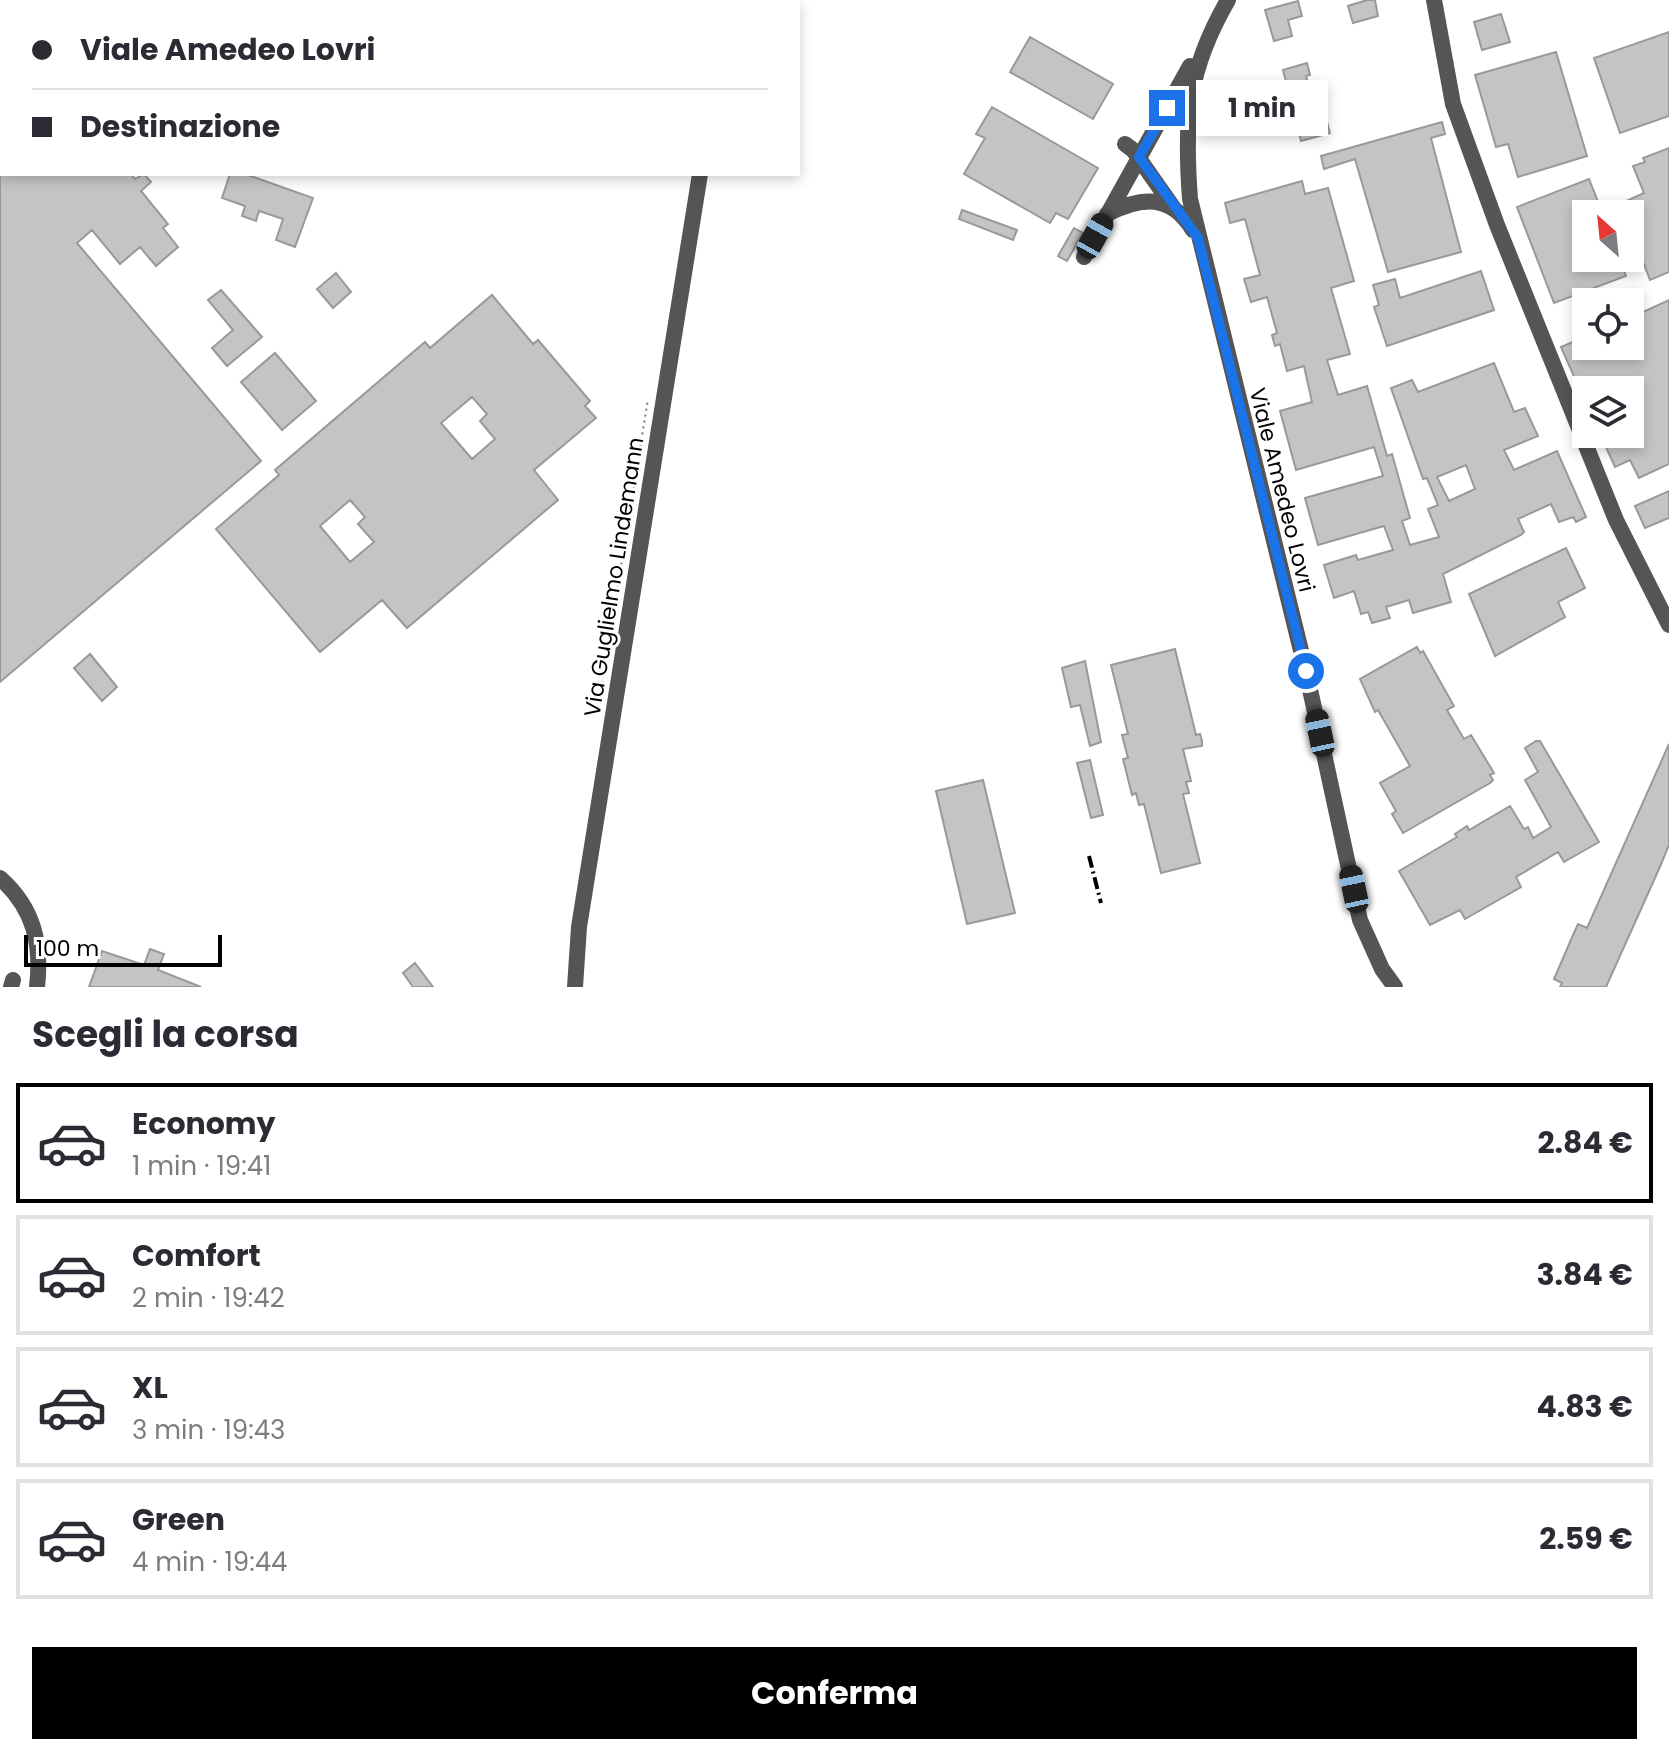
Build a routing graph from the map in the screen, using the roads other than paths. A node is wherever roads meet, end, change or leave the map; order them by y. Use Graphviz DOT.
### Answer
graph roads {
  1 [pos="1228,0"];
  2 [pos="1434,0"];
  3 [pos="1208,34"];
  4 [pos="1125,144"];
  5 [pos="1139,157"];
  6 [pos="700,176"];
  7 [pos="1173,207"];
  8 [pos="1107,214"];
  9 [pos="1198,238"];
  10 [pos="1084,257"];
  11 [pos="1669,625"];
  12 [pos="0,878"];
  13 [pos="37,987"];
  14 [pos="575,987"];
  15 [pos="1395,987"];
  1 -- 3 [label="street, Viale Amedeo Lovri"];
  2 -- 11 [label="street"];
  3 -- 5 [label="street"];
  3 -- 9 [label="street, Viale Amedeo Lovri"];
  4 -- 5 [label="street"];
  5 -- 7 [label="street"];
  5 -- 8 [label="street"];
  6 -- 14 [label="street, Via Guglielmo Lindemann"];
  7 -- 8 [label="street"];
  7 -- 9 [label="street"];
  8 -- 10 [label="street"];
  9 -- 15 [label="street, Viale Amedeo Lovri"];
  12 -- 13 [label="street"];
}
